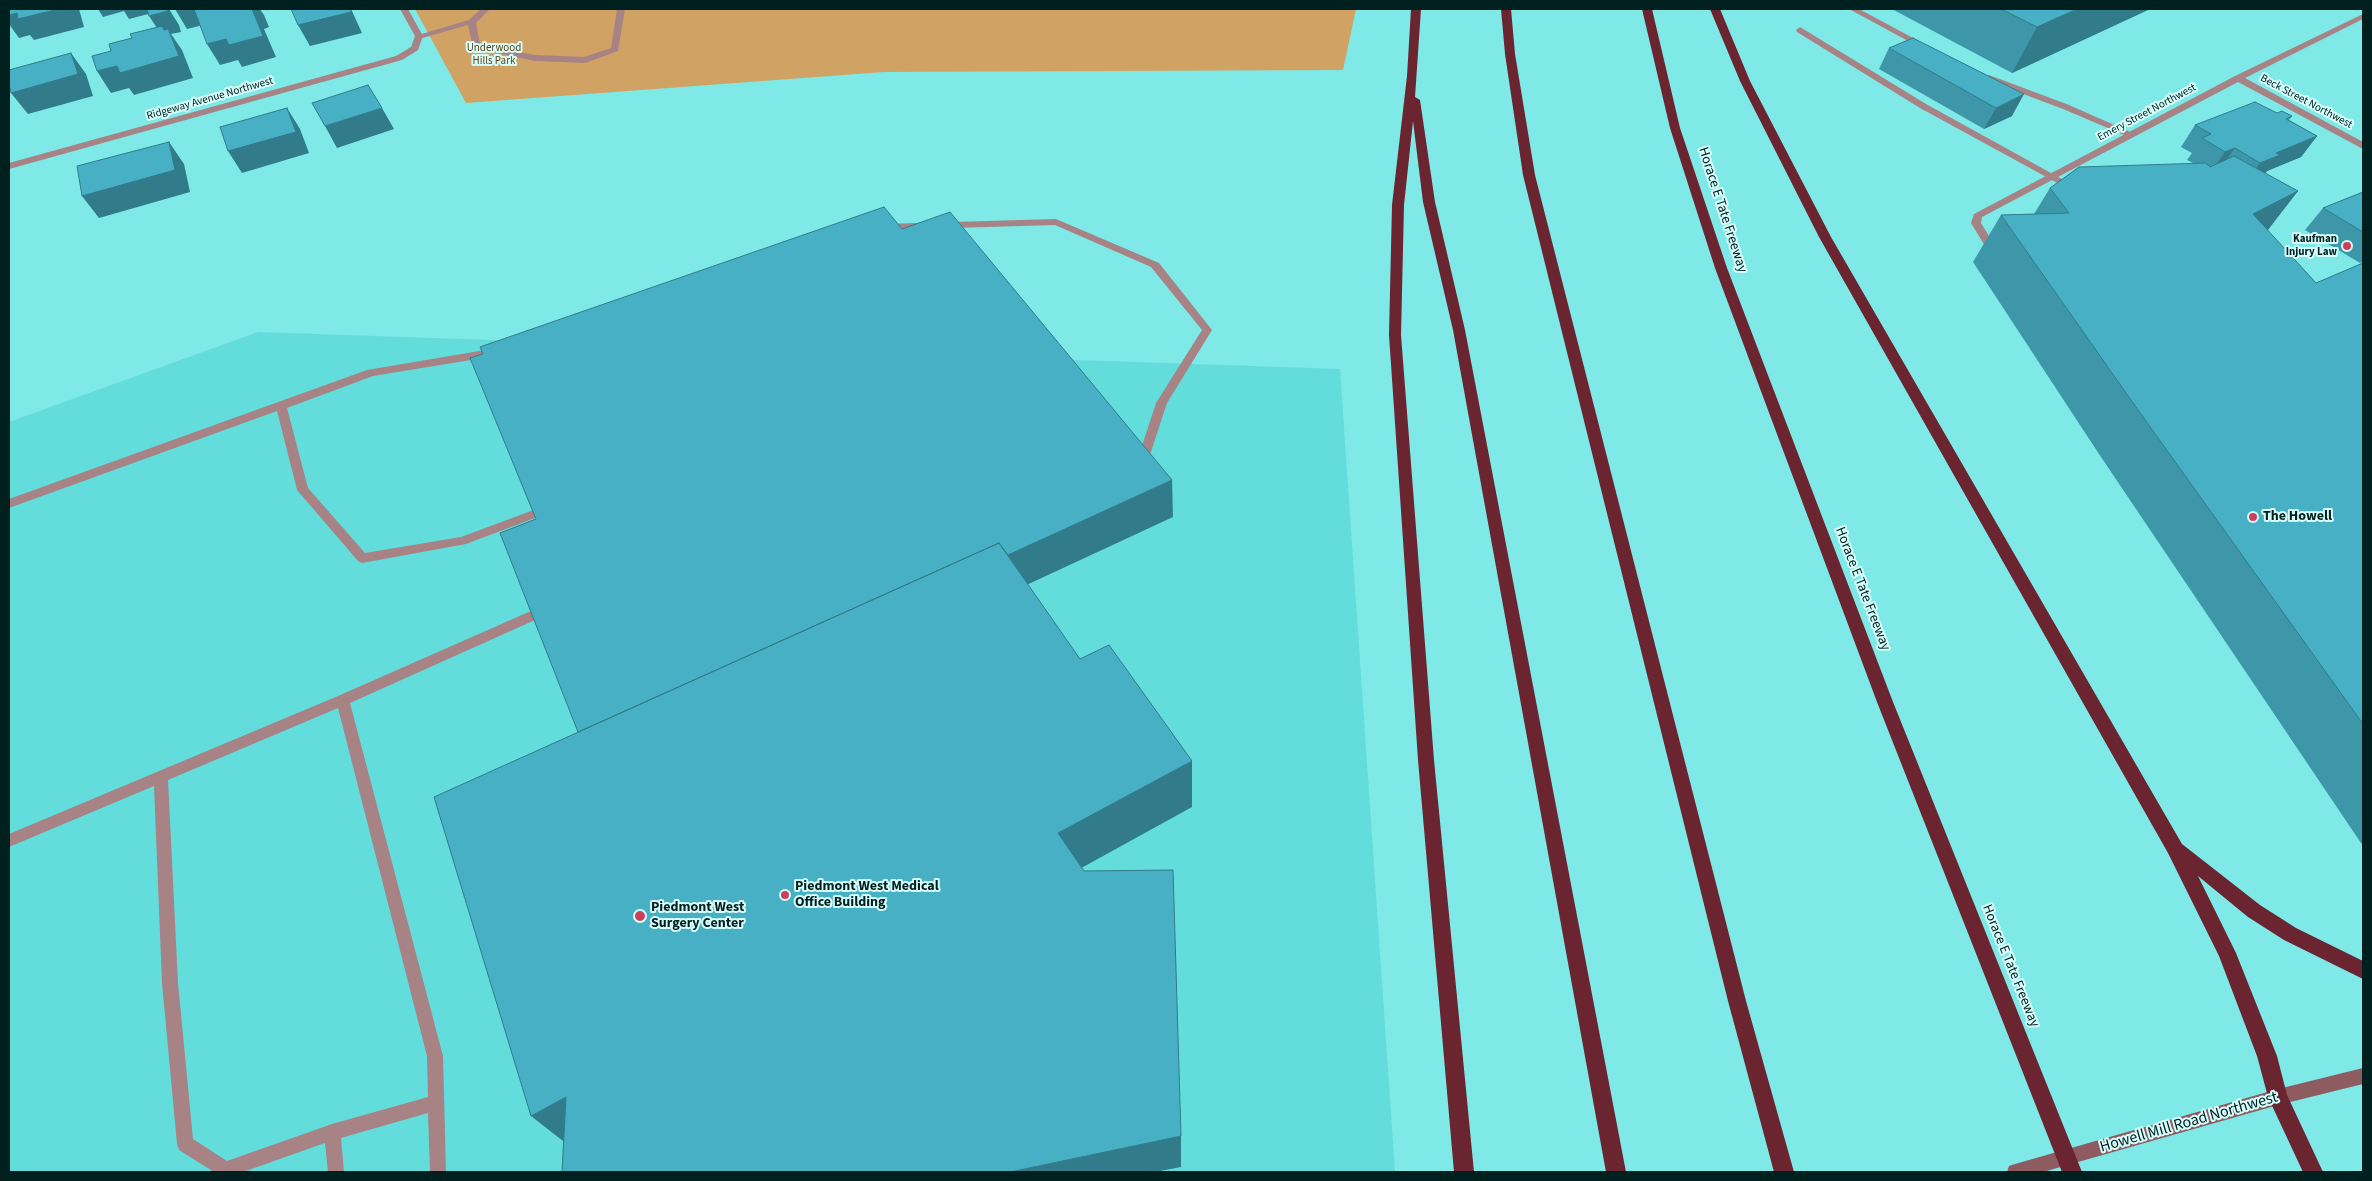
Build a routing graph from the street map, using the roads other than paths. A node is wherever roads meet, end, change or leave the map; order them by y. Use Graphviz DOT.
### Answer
graph roads {
  1 [pos="404,9"];
  2 [pos="486,9"];
  3 [pos="621,9"];
  4 [pos="1416,9"];
  5 [pos="1506,9"];
  6 [pos="1647,9"];
  7 [pos="1715,9"];
  8 [pos="1853,9"];
  9 [pos="2363,16"];
  10 [pos="472,22"];
  11 [pos="1800,30"];
  12 [pos="419,36"];
  13 [pos="1936,52"];
  14 [pos="1978,74"];
  15 [pos="1412,76"];
  16 [pos="2238,78"];
  17 [pos="2132,135"];
  18 [pos="2363,146"];
  19 [pos="9,166"];
  20 [pos="2053,177"];
  21 [pos="2086,195"];
  22 [pos="870,227"];
  23 [pos="1992,249"];
  24 [pos="509,349"];
  25 [pos="281,406"];
  26 [pos="1142,464"];
  27 [pos="9,504"];
  28 [pos="539,512"];
  29 [pos="540,612"];
  30 [pos="343,700"];
  31 [pos="161,777"];
  32 [pos="9,841"];
  33 [pos="2174,847"];
  34 [pos="2363,970"];
  35 [pos="2363,1076"];
  36 [pos="2278,1097"];
  37 [pos="436,1103"];
  38 [pos="332,1132"];
  39 [pos="336,1172"];
  40 [pos="438,1172"];
  41 [pos="1464,1172"];
  42 [pos="1616,1172"];
  43 [pos="1784,1172"];
  44 [pos="2015,1172"];
  45 [pos="2072,1172"];
  46 [pos="2313,1172"];
  1 -- 12 [label="street"];
  2 -- 10 [label="street"];
  3 -- 10 [label="street"];
  4 -- 15 [label="highway"];
  5 -- 43 [label="highway"];
  6 -- 45 [label="highway, Horace E Tate Freeway"];
  7 -- 33 [label="highway"];
  8 -- 13 [label="street"];
  9 -- 16 [label="street, Emery Street Northwest"];
  10 -- 12 [label="street"];
  11 -- 20 [label="street"];
  12 -- 19 [label="street, Ridgeway Avenue Northwest"];
  14 -- 17 [label="street"];
  15 -- 41 [label="highway"];
  15 -- 42 [label="highway"];
  16 -- 17 [label="street, Emery Street Northwest"];
  16 -- 18 [label="street, Beck Street Northwest"];
  17 -- 20 [label="street, Emery Street Northwest"];
  20 -- 21 [label="street"];
  20 -- 23 [label="street, Emery Street Northwest"];
  22 -- 26 [label="street"];
  24 -- 25 [label="street"];
  25 -- 27 [label="street"];
  25 -- 28 [label="street"];
  29 -- 30 [label="street"];
  30 -- 31 [label="street"];
  30 -- 37 [label="street"];
  31 -- 32 [label="street"];
  31 -- 38 [label="street"];
  33 -- 34 [label="highway"];
  33 -- 36 [label="highway"];
  35 -- 36 [label="main road, Howell Mill Road Northwest"];
  36 -- 44 [label="main road, Howell Mill Road Northwest"];
  36 -- 46 [label="highway"];
  37 -- 38 [label="street"];
  37 -- 40 [label="street"];
  38 -- 39 [label="street"];
}
